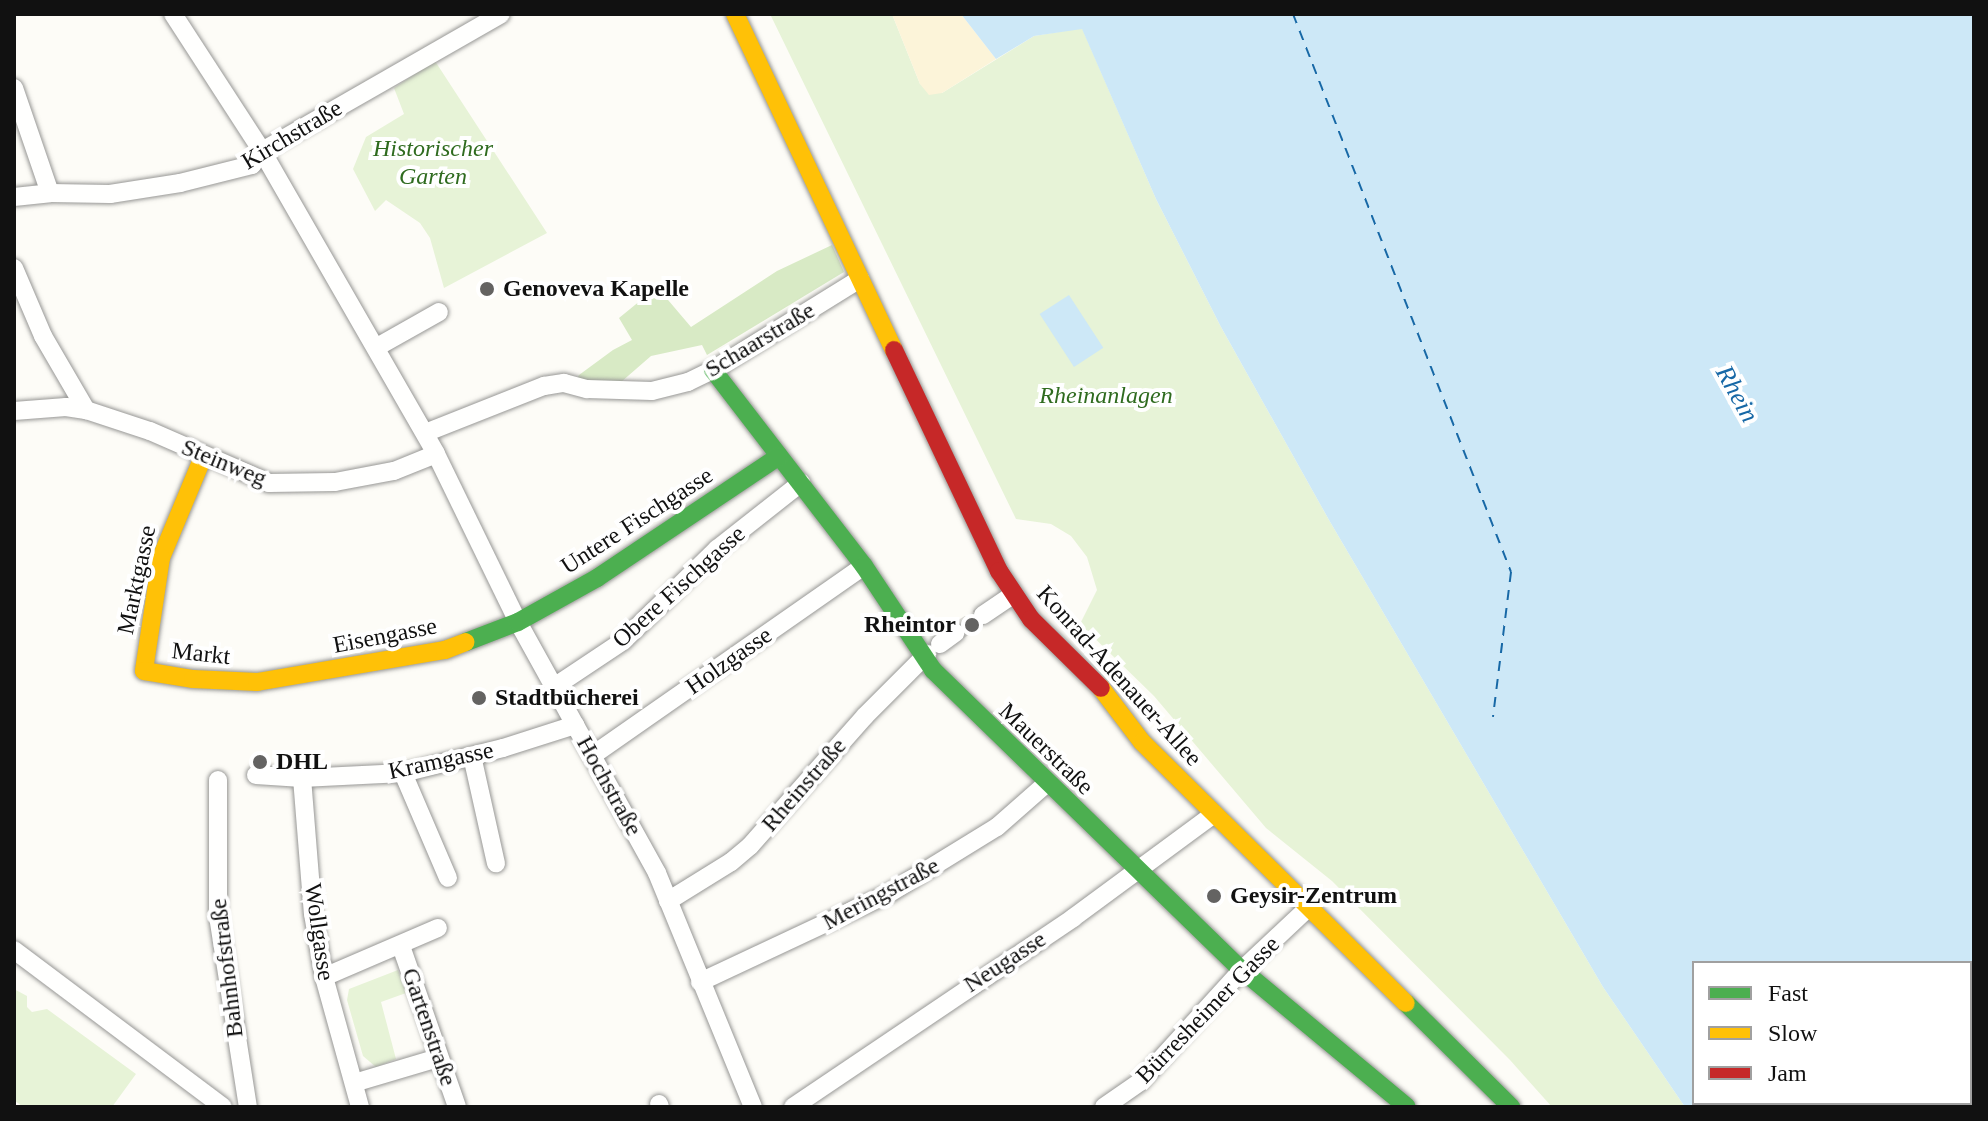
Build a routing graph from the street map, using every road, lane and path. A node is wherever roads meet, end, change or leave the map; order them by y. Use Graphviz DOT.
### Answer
graph roads {
  1 [pos="173,14"];
  2 [pos="501,14"];
  3 [pos="735,14"];
  4 [pos="14,88"];
  5 [pos="262,151"];
  6 [pos="50,193"];
  7 [pos="14,197"];
  8 [pos="14,268"];
  9 [pos="860,279"];
  10 [pos="439,312"];
  11 [pos="377,347"];
  12 [pos="713,370"];
  13 [pos="86,410"];
  14 [pos="14,411"];
  15 [pos="425,433"];
  16 [pos="436,454"];
  17 [pos="779,456"];
  18 [pos="203,457"];
  19 [pos="801,483"];
  20 [pos="864,566"];
  21 [pos="1014,594"];
  22 [pos="983,615"];
  23 [pos="518,622"];
  24 [pos="955,633"];
  25 [pos="930,652"];
  26 [pos="144,671"];
  27 [pos="254,683"];
  28 [pos="554,687"];
  29 [pos="575,725"];
  30 [pos="593,755"];
  31 [pos="472,756"];
  32 [pos="403,773"];
  33 [pos="256,775"];
  34 [pos="302,778"];
  35 [pos="218,780"];
  36 [pos="1047,783"];
  37 [pos="1214,814"];
  38 [pos="496,863"];
  39 [pos="1135,869"];
  40 [pos="448,878"];
  41 [pos="668,901"];
  42 [pos="1308,908"];
  43 [pos="438,928"];
  44 [pos="401,946"];
  45 [pos="25,961"];
  46 [pos="1242,970"];
  47 [pos="324,977"];
  48 [pos="700,982"];
  49 [pos="438,1058"];
  50 [pos="354,1083"];
  51 [pos="1498,1092"];
  52 [pos="223,1107"];
  53 [pos="248,1107"];
  54 [pos="360,1107"];
  55 [pos="457,1107"];
  56 [pos="753,1107"];
  57 [pos="793,1107"];
  58 [pos="1104,1107"];
  59 [pos="1407,1107"];
  60 [pos="1484,1107"];
  61 [pos="1511,1107"];
  1 -- 5 [label="street, Hochstraße"];
  2 -- 5 [label="street, Kirchstraße"];
  3 -- 9 [label="street, Konrad-Adenauer-Allee"];
  4 -- 6 [label="street"];
  5 -- 6 [label="street, Kirchstraße"];
  5 -- 11 [label="street, Hochstraße"];
  6 -- 7 [label="street, Kirchstraße"];
  8 -- 13 [label="street"];
  9 -- 12 [label="street, Schaarstraße"];
  9 -- 21 [label="street, Konrad-Adenauer-Allee"];
  10 -- 11 [label="street"];
  11 -- 15 [label="street, Hochstraße"];
  12 -- 15 [label="street, Schaarstraße"];
  12 -- 17 [label="street, Mauerstraße"];
  13 -- 14 [label="street, Steinweg"];
  13 -- 18 [label="street, Steinweg"];
  15 -- 16 [label="street, Hochstraße"];
  16 -- 18 [label="street, Steinweg"];
  16 -- 23 [label="street, Hochstraße"];
  17 -- 19 [label="street, Mauerstraße"];
  17 -- 23 [label="street, Untere Fischgasse"];
  18 -- 26 [label="street, Marktgasse"];
  19 -- 20 [label="street, Mauerstraße"];
  19 -- 28 [label="street, Obere Fischgasse"];
  20 -- 25 [label="street, Mauerstraße"];
  20 -- 30 [label="street, Holzgasse"];
  21 -- 22 [label="street"];
  21 -- 37 [label="street, Konrad-Adenauer-Allee"];
  23 -- 27 [label="street, Eisengasse"];
  23 -- 28 [label="street, Hochstraße"];
  24 -- 25 [label="street, Rheinstraße"];
  25 -- 36 [label="street, Mauerstraße"];
  25 -- 41 [label="street, Rheinstraße"];
  26 -- 27 [label="street, Markt"];
  28 -- 29 [label="street, Hochstraße"];
  29 -- 30 [label="street, Hochstraße"];
  29 -- 31 [label="street, Kramgasse"];
  30 -- 41 [label="street, Hochstraße"];
  31 -- 32 [label="street, Kramgasse"];
  31 -- 38 [label="street"];
  32 -- 34 [label="street, Kramgasse"];
  32 -- 40 [label="street"];
  33 -- 34 [label="street, Kramgasse"];
  34 -- 47 [label="street, Wollgasse"];
  35 -- 53 [label="street, Bahnhofstraße"];
  36 -- 39 [label="street, Mauerstraße"];
  36 -- 48 [label="street, Meringstraße"];
  37 -- 39 [label="street, Neugasse"];
  37 -- 42 [label="street, Konrad-Adenauer-Allee"];
  39 -- 46 [label="street, Mauerstraße"];
  39 -- 57 [label="street, Neugasse"];
  41 -- 48 [label="street, Hochstraße"];
  42 -- 46 [label="street, Bürresheimer Gasse"];
  42 -- 51 [label="street, Konrad-Adenauer-Allee"];
  43 -- 44 [label="street"];
  44 -- 47 [label="street"];
  44 -- 49 [label="street, Gartenstraße"];
  45 -- 52 [label="street"];
  46 -- 58 [label="street, Bürresheimer Gasse"];
  46 -- 59 [label="street, Mauerstraße"];
  47 -- 50 [label="street, Wollgasse"];
  48 -- 56 [label="street, Hochstraße"];
  49 -- 50 [label="street"];
  49 -- 55 [label="street, Gartenstraße"];
  50 -- 54 [label="street, Wollgasse"];
  51 -- 60 [label="street"];
  51 -- 61 [label="street, Konrad-Adenauer-Allee"];
}
